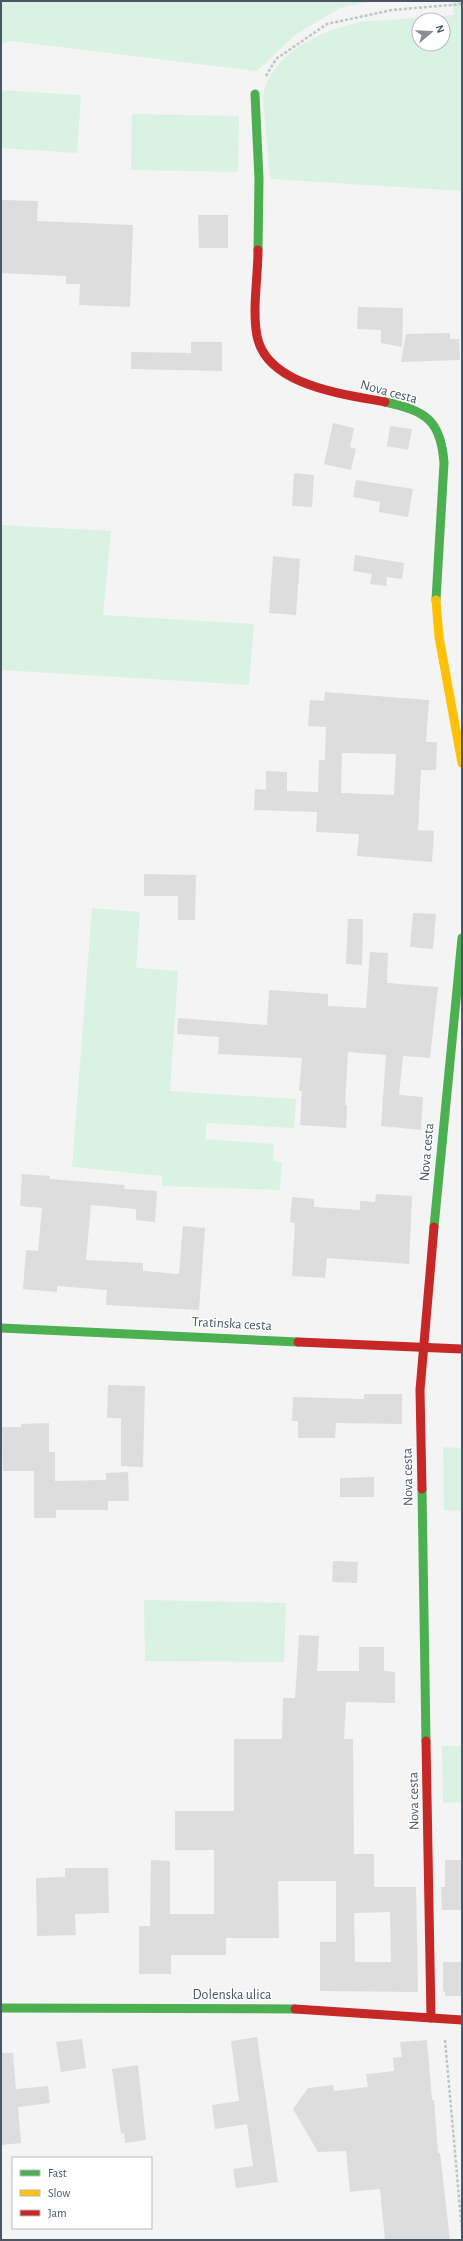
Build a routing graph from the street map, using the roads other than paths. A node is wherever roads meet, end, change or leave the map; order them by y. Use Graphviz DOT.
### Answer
graph roads {
  1 [pos="255,94"];
  2 [pos="462,763"];
  3 [pos="462,938"];
  4 [pos="1,1328"];
  5 [pos="422,1347"];
  6 [pos="462,1349"];
  7 [pos="1,2008"];
  8 [pos="431,2018"];
  9 [pos="462,2020"];
  1 -- 2 [label="street, Nova cesta"];
  3 -- 5 [label="street, Nova cesta"];
  4 -- 5 [label="street, Tratinska cesta"];
  5 -- 6 [label="street, Tratinska cesta"];
  5 -- 8 [label="street, Nova cesta"];
  7 -- 8 [label="street, Dolenska ulica"];
  8 -- 9 [label="street, Dolenska ulica"];
}
